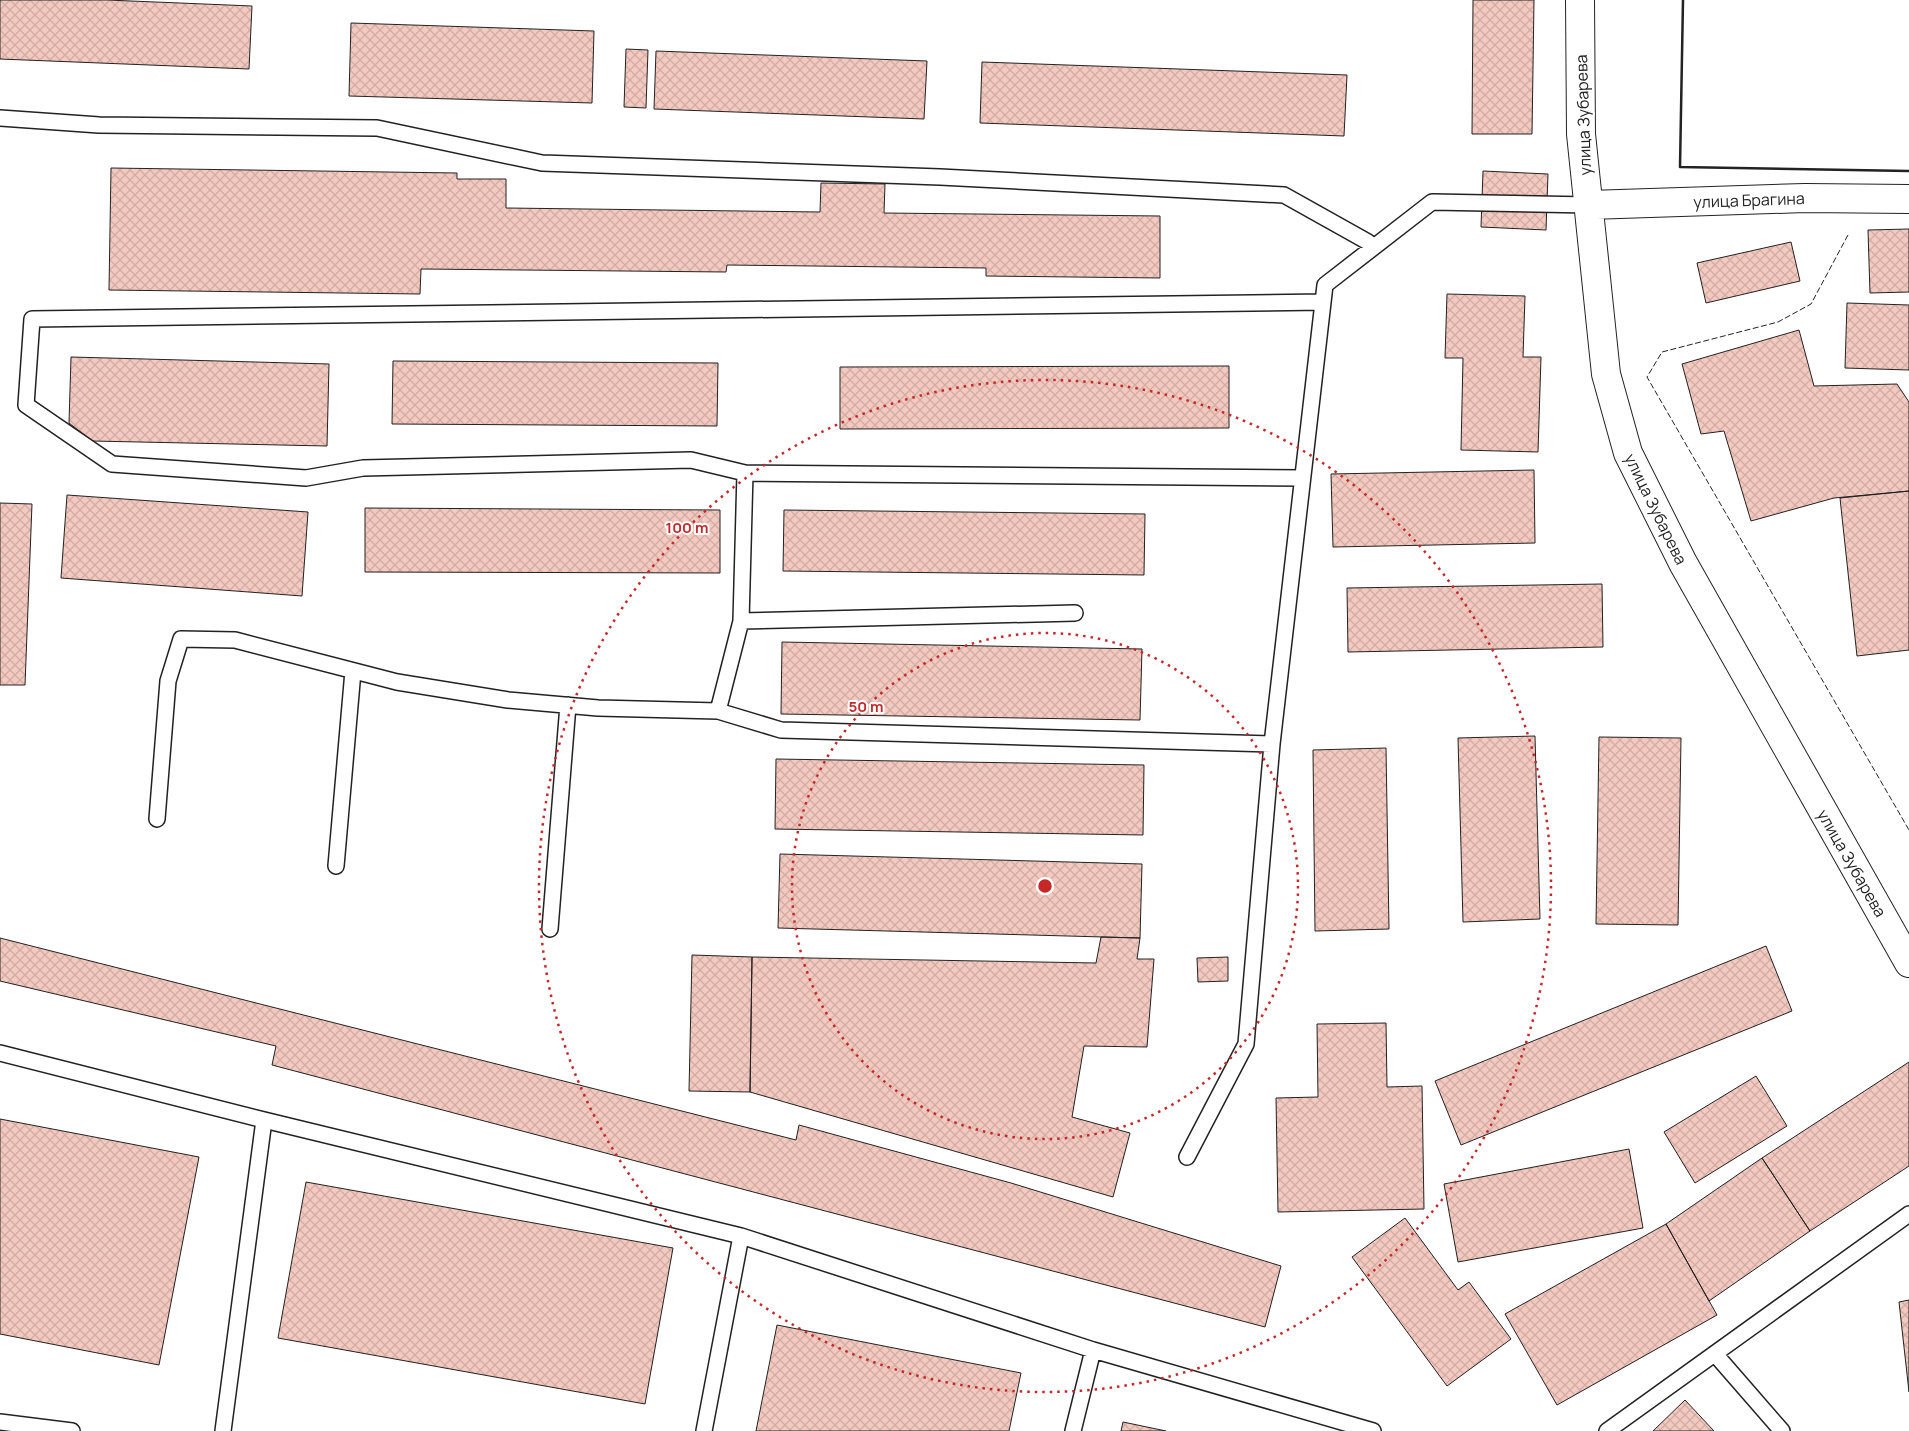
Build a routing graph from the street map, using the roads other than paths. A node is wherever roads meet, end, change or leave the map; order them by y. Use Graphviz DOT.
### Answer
graph roads {
  1 [pos="1580,0"];
  2 [pos="0,118"];
  3 [pos="1909,199"];
  4 [pos="1589,205"];
  5 [pos="1368,242"];
  6 [pos="1323,302"];
  7 [pos="746,473"];
  8 [pos="1302,478"];
  9 [pos="1075,613"];
  10 [pos="741,621"];
  11 [pos="353,671"];
  12 [pos="568,705"];
  13 [pos="718,711"];
  14 [pos="1272,744"];
  15 [pos="157,819"];
  16 [pos="336,866"];
  17 [pos="550,929"];
  18 [pos="1909,963"];
  19 [pos="0,1053"];
  20 [pos="264,1120"];
  21 [pos="1187,1157"];
  22 [pos="1909,1214"];
  23 [pos="741,1236"];
  24 [pos="1093,1350"];
  25 [pos="1715,1354"];
  26 [pos="0,1422"];
  27 [pos="72,1431"];
  28 [pos="223,1431"];
  29 [pos="704,1431"];
  30 [pos="1073,1431"];
  31 [pos="1373,1431"];
  32 [pos="1607,1431"];
  33 [pos="1782,1431"];
  1 -- 4 [label="street, улица Зубарева"];
  2 -- 5 [label="lane"];
  3 -- 4 [label="street, улица Брагина"];
  4 -- 6 [label="lane"];
  4 -- 18 [label="street, улица Зубарева"];
  6 -- 7 [label="lane"];
  6 -- 8 [label="lane"];
  7 -- 8 [label="lane"];
  7 -- 10 [label="lane"];
  8 -- 14 [label="lane"];
  9 -- 10 [label="lane"];
  10 -- 13 [label="lane"];
  11 -- 12 [label="lane"];
  11 -- 15 [label="lane"];
  11 -- 16 [label="lane"];
  12 -- 13 [label="lane"];
  12 -- 17 [label="lane"];
  13 -- 14 [label="lane"];
  14 -- 21 [label="lane"];
  19 -- 20 [label="lane"];
  20 -- 23 [label="lane"];
  20 -- 28 [label="lane"];
  22 -- 25 [label="lane"];
  23 -- 24 [label="lane"];
  23 -- 29 [label="lane"];
  24 -- 30 [label="lane"];
  24 -- 31 [label="lane"];
  25 -- 32 [label="lane"];
  25 -- 33 [label="lane"];
  26 -- 27 [label="lane"];
}
